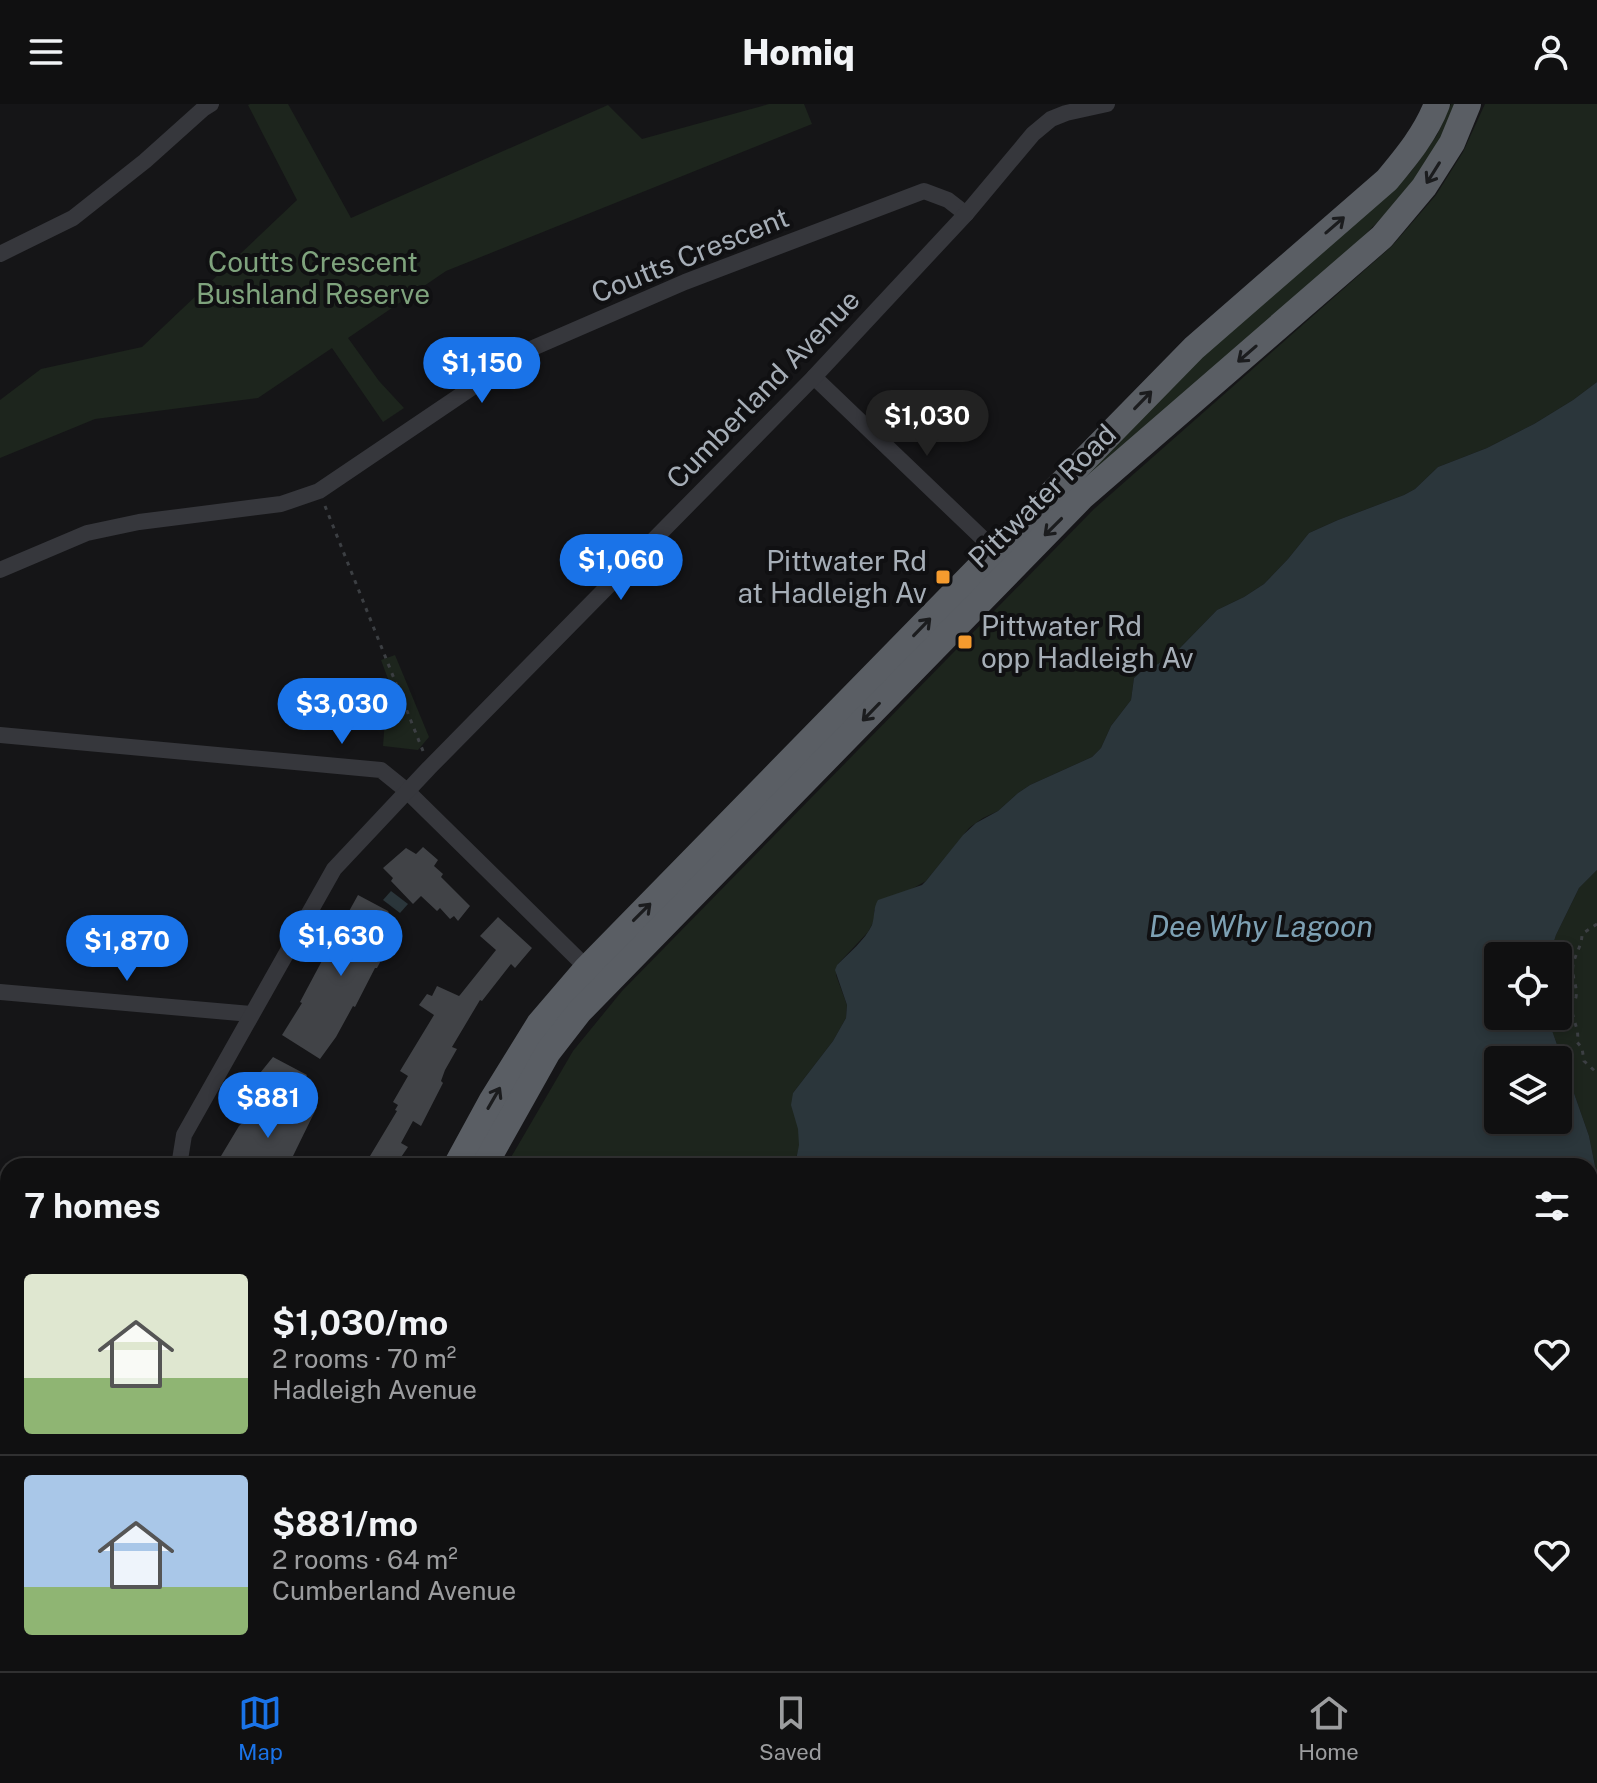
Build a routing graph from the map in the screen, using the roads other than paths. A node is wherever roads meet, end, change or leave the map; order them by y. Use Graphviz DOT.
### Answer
graph roads {
  1 [pos="211,104"];
  2 [pos="1107,104"];
  3 [pos="1437,104"];
  4 [pos="1468,104"];
  5 [pos="966,214"];
  6 [pos="0,254"];
  7 [pos="814,377"];
  8 [pos="1004,559"];
  9 [pos="0,570"];
  10 [pos="0,735"];
  11 [pos="407,791"];
  12 [pos="587,968"];
  13 [pos="0,992"];
  14 [pos="251,1014"];
  15 [pos="180,1158"];
  16 [pos="460,1158"];
  17 [pos="488,1158"];
  1 -- 6 [label="street"];
  2 -- 5 [label="street, Cumberland Avenue"];
  8 -- 3 [label="highway, Pittwater Road, one-way"];
  4 -- 8 [label="highway, Pittwater Road, one-way"];
  5 -- 7 [label="street, Cumberland Avenue"];
  5 -- 9 [label="street, Coutts Crescent"];
  7 -- 8 [label="street"];
  7 -- 11 [label="street, Cumberland Avenue"];
  12 -- 8 [label="highway, Pittwater Road, one-way"];
  8 -- 17 [label="highway, Pittwater Road, one-way"];
  10 -- 11 [label="street"];
  11 -- 12 [label="street"];
  11 -- 14 [label="street, Cumberland Avenue"];
  16 -- 12 [label="highway, Pittwater Road, one-way"];
  13 -- 14 [label="street"];
  14 -- 15 [label="street, Cumberland Avenue"];
}
